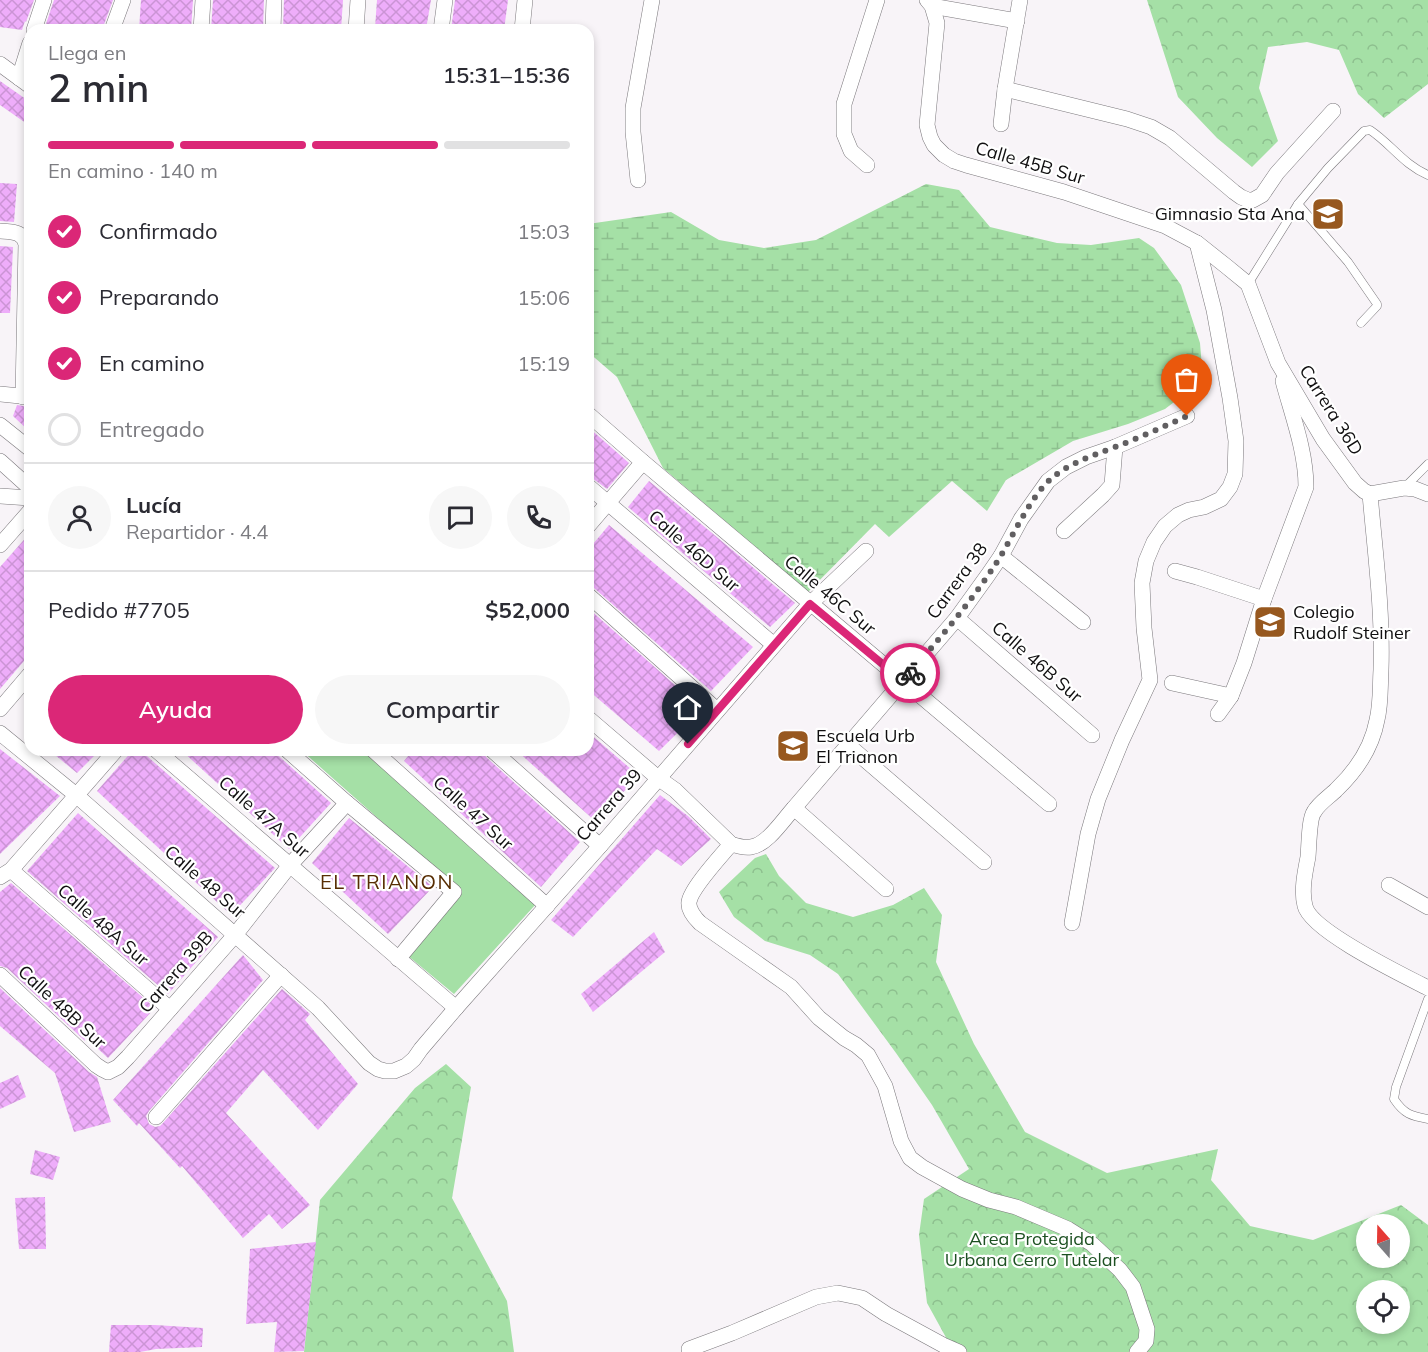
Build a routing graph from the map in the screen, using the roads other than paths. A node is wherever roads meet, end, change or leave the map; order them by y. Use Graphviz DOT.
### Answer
graph roads {
  1 [pos="44,0"];
  2 [pos="123,0"];
  3 [pos="203,0"];
  4 [pos="274,0"];
  5 [pos="358,0"];
  6 [pos="446,0"];
  7 [pos="525,0"];
  8 [pos="652,0"];
  9 [pos="877,0"];
  10 [pos="1020,0"];
  11 [pos="929,3"];
  12 [pos="1017,21"];
  13 [pos="36,24"];
  14 [pos="114,24"];
  15 [pos="201,24"];
  16 [pos="273,24"];
  17 [pos="356,24"];
  18 [pos="442,24"];
  19 [pos="523,24"];
  20 [pos="0,64"];
  21 [pos="24,82"];
  22 [pos="1005,89"];
  23 [pos="1333,111"];
  24 [pos="1001,124"];
  25 [pos="867,165"];
  26 [pos="1428,175"];
  27 [pos="638,180"];
  28 [pos="1298,204"];
  29 [pos="0,231"];
  30 [pos="24,238"];
  31 [pos="1197,243"];
  32 [pos="1248,285"];
  33 [pos="1361,323"];
  34 [pos="1278,363"];
  35 [pos="0,394"];
  36 [pos="24,397"];
  37 [pos="1187,416"];
  38 [pos="594,419"];
  39 [pos="0,425"];
  40 [pos="24,444"];
  41 [pos="1115,447"];
  42 [pos="0,461"];
  43 [pos="644,462"];
  44 [pos="1428,464"];
  45 [pos="24,483"];
  46 [pos="1404,488"];
  47 [pos="594,491"];
  48 [pos="1370,494"];
  49 [pos="1428,494"];
  50 [pos="0,496"];
  51 [pos="24,498"];
  52 [pos="608,503"];
  53 [pos="24,518"];
  54 [pos="594,519"];
  55 [pos="1064,531"];
  56 [pos="0,545"];
  57 [pos="866,551"];
  58 [pos="1001,556"];
  59 [pos="1175,572"];
  60 [pos="1264,599"];
  61 [pos="594,601"];
  62 [pos="810,604"];
  63 [pos="957,618"];
  64 [pos="1083,622"];
  65 [pos="774,645"];
  66 [pos="24,681"];
  67 [pos="903,681"];
  68 [pos="1172,682"];
  69 [pos="1232,696"];
  70 [pos="0,710"];
  71 [pos="717,710"];
  72 [pos="1218,714"];
  73 [pos="594,723"];
  74 [pos="0,733"];
  75 [pos="1092,735"];
  76 [pos="848,745"];
  77 [pos="24,753"];
  78 [pos="28,756"];
  79 [pos="111,756"];
  80 [pos="163,756"];
  81 [pos="294,756"];
  82 [pos="387,756"];
  83 [pos="499,756"];
  84 [pos="658,778"];
  85 [pos="76,795"];
  86 [pos="347,803"];
  87 [pos="1049,804"];
  88 [pos="794,808"];
  89 [pos="731,844"];
  90 [pos="600,846"];
  91 [pos="984,862"];
  92 [pos="290,865"];
  93 [pos="5,873"];
  94 [pos="1389,885"];
  95 [pos="886,889"];
  96 [pos="547,906"];
  97 [pos="1428,907"];
  98 [pos="1072,922"];
  99 [pos="236,935"];
  100 [pos="398,959"];
  101 [pos="0,975"];
  102 [pos="281,975"];
  103 [pos="1428,988"];
  104 [pos="1428,999"];
  105 [pos="456,1008"];
  106 [pos="170,1009"];
  107 [pos="128,1057"];
  108 [pos="378,1069"];
  109 [pos="156,1117"];
  110 [pos="1428,1119"];
  111 [pos="689,1349"];
  112 [pos="959,1352"];
  113 [pos="1137,1352"];
  1 -- 13 [label="street"];
  2 -- 14 [label="street"];
  3 -- 15 [label="street"];
  4 -- 16 [label="street"];
  5 -- 17 [label="street"];
  6 -- 18 [label="street"];
  7 -- 19 [label="street"];
  8 -- 27 [label="street"];
  9 -- 25 [label="street"];
  10 -- 12 [label="street"];
  11 -- 12 [label="street"];
  11 -- 31 [label="street, Calle 45B Sur"];
  12 -- 22 [label="street"];
  20 -- 21 [label="street"];
  22 -- 23 [label="street"];
  22 -- 24 [label="street"];
  26 -- 28 [label="lane"];
  28 -- 32 [label="lane"];
  28 -- 33 [label="lane"];
  29 -- 30 [label="street"];
  31 -- 32 [label="street, Calle 45B Sur"];
  31 -- 98 [label="street"];
  32 -- 34 [label="street, Carrera 36D"];
  34 -- 48 [label="street, Carrera 36D"];
  34 -- 60 [label="street"];
  35 -- 36 [label="street"];
  37 -- 41 [label="street, Carrera 38"];
  38 -- 43 [label="street, Calle 46C Sur"];
  39 -- 40 [label="street"];
  41 -- 55 [label="street"];
  41 -- 58 [label="street, Carrera 38"];
  42 -- 45 [label="street"];
  43 -- 52 [label="street"];
  43 -- 62 [label="street, Calle 46C Sur"];
  44 -- 46 [label="lane"];
  46 -- 48 [label="street"];
  46 -- 49 [label="street"];
  47 -- 52 [label="street, Calle 46D Sur"];
  48 -- 103 [label="street"];
  50 -- 51 [label="street"];
  52 -- 54 [label="street"];
  52 -- 65 [label="street, Calle 46D Sur"];
  53 -- 56 [label="street"];
  57 -- 62 [label="street, Carrera 39"];
  58 -- 63 [label="street, Carrera 38"];
  58 -- 64 [label="street"];
  59 -- 60 [label="street"];
  60 -- 69 [label="street"];
  61 -- 71 [label="street"];
  62 -- 65 [label="street, Carrera 39"];
  62 -- 67 [label="street, Calle 46C Sur"];
  63 -- 67 [label="street, Carrera 38"];
  63 -- 75 [label="street, Calle 46B Sur"];
  65 -- 71 [label="street, Carrera 39"];
  66 -- 70 [label="street"];
  67 -- 76 [label="street, Carrera 38"];
  67 -- 87 [label="street, Calle 46C Sur"];
  68 -- 69 [label="street"];
  69 -- 72 [label="street"];
  71 -- 84 [label="street, Carrera 39"];
  73 -- 84 [label="street"];
  74 -- 77 [label="street, Calle 48 Sur"];
  76 -- 88 [label="street, Carrera 38"];
  76 -- 91 [label="street"];
  78 -- 85 [label="street, Calle 48 Sur"];
  79 -- 85 [label="street"];
  80 -- 92 [label="street, Calle 47A Sur"];
  81 -- 86 [label="street"];
  82 -- 96 [label="street, Calle 47 Sur"];
  83 -- 90 [label="street"];
  84 -- 89 [label="street"];
  84 -- 90 [label="street, Carrera 39"];
  85 -- 93 [label="street"];
  85 -- 99 [label="street, Calle 48 Sur"];
  86 -- 92 [label="street, Carrera 39B"];
  86 -- 100 [label="street"];
  88 -- 89 [label="street, Carrera 38"];
  88 -- 95 [label="street"];
  89 -- 113 [label="street"];
  90 -- 96 [label="street, Carrera 39"];
  92 -- 99 [label="street, Carrera 39B"];
  92 -- 100 [label="street, Calle 47A Sur"];
  93 -- 106 [label="street, Calle 48A Sur"];
  94 -- 97 [label="street"];
  96 -- 105 [label="street, Carrera 39"];
  99 -- 102 [label="street, Calle 48 Sur"];
  99 -- 106 [label="street, Carrera 39B"];
  100 -- 105 [label="street, Calle 47A Sur"];
  101 -- 107 [label="street, Calle 48B Sur"];
  102 -- 108 [label="street, Calle 48 Sur"];
  102 -- 109 [label="street"];
  104 -- 110 [label="lane"];
  105 -- 108 [label="street, Carrera 39"];
  106 -- 107 [label="street, Carrera 39B"];
  111 -- 112 [label="street"];
}
